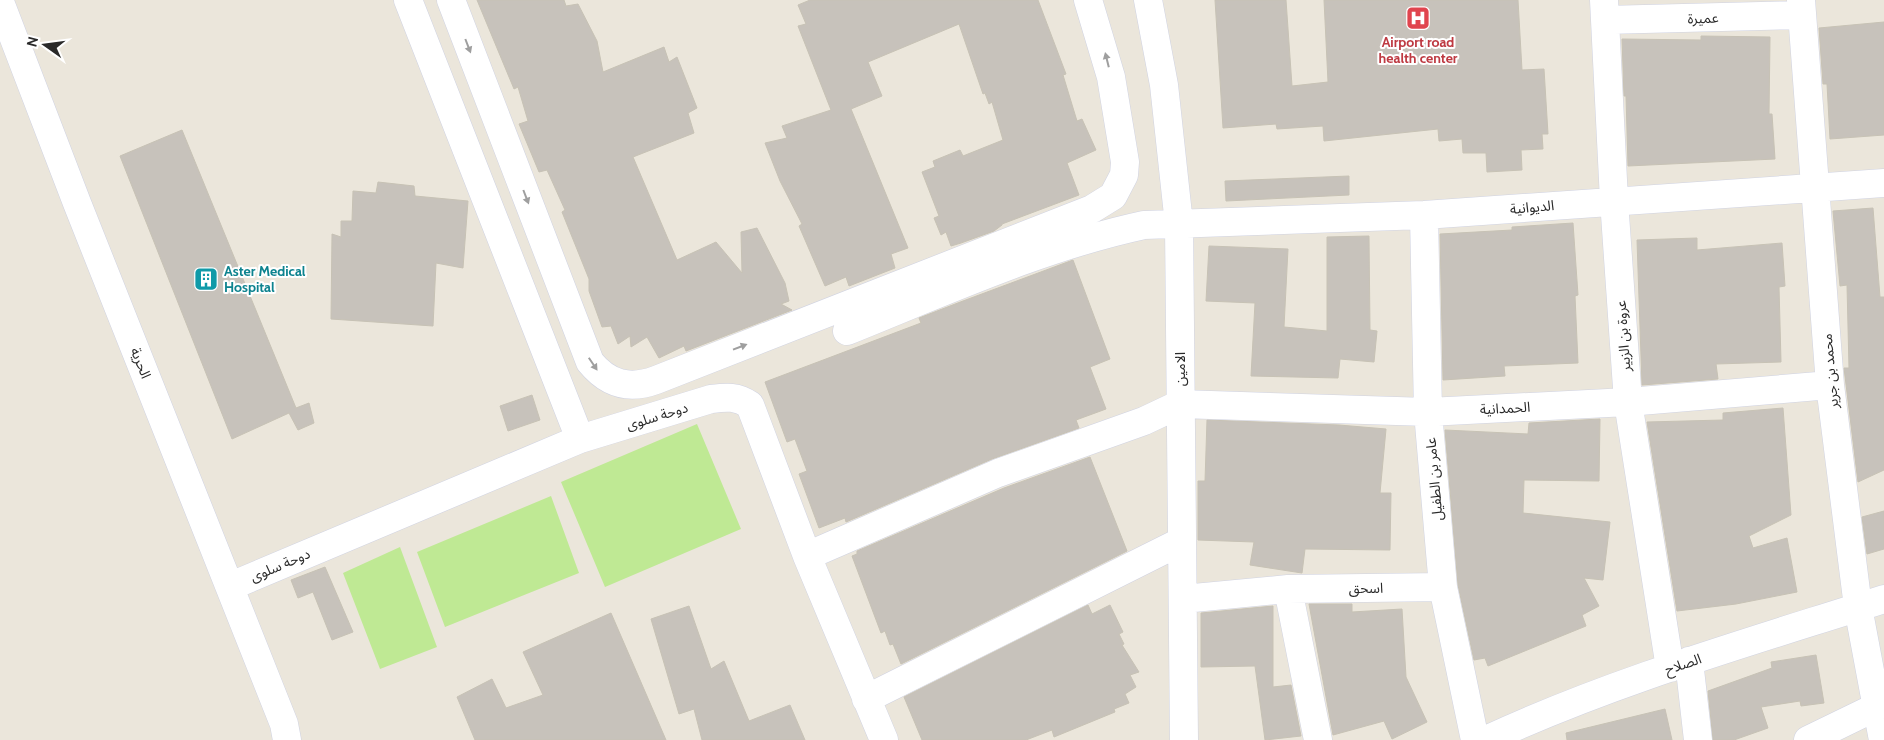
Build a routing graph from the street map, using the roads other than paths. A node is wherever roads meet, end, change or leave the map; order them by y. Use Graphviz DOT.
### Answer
graph roads {
  1 [pos="408,0"];
  2 [pos="451,0"];
  3 [pos="1088,0"];
  4 [pos="1148,0"];
  5 [pos="0,2"];
  6 [pos="1801,7"];
  7 [pos="1604,10"];
  8 [pos="1884,182"];
  9 [pos="1815,187"];
  10 [pos="1614,200"];
  11 [pos="1424,215"];
  12 [pos="1179,224"];
  13 [pos="578,331"];
  14 [pos="847,331"];
  15 [pos="544,345"];
  16 [pos="1830,385"];
  17 [pos="1628,402"];
  18 [pos="1180,404"];
  19 [pos="1428,412"];
  20 [pos="580,439"];
  21 [pos="1182,541"];
  22 [pos="807,556"];
  23 [pos="231,586"];
  24 [pos="1443,587"];
  25 [pos="1288,588"];
  26 [pos="1184,599"];
  27 [pos="1884,599"];
  28 [pos="1858,607"];
  29 [pos="1679,665"];
  30 [pos="866,699"];
  31 [pos="1876,707"];
  32 [pos="1521,732"];
  33 [pos="290,735"];
  34 [pos="884,740"];
  35 [pos="1184,740"];
  36 [pos="1318,740"];
  37 [pos="1475,740"];
  38 [pos="1486,740"];
  39 [pos="1698,740"];
  40 [pos="1808,740"];
  41 [pos="1883,740"];
  1 -- 15 [label="street"];
  2 -- 13 [label="street, one-way"];
  13 -- 3 [label="street, one-way"];
  4 -- 12 [label="street, الامين"];
  5 -- 23 [label="street, الحرية"];
  6 -- 7 [label="street, عميرة"];
  6 -- 9 [label="street, محمد بن جرير"];
  7 -- 10 [label="street, عروة بن الزبير"];
  8 -- 9 [label="street, الديوانية"];
  9 -- 10 [label="street, الديوانية"];
  9 -- 16 [label="street, محمد بن جرير"];
  10 -- 11 [label="street, الديوانية"];
  10 -- 17 [label="street, عروة بن الزبير"];
  11 -- 12 [label="street, الديوانية"];
  11 -- 19 [label="street, عامر بن الطفيل"];
  12 -- 14 [label="street, الديوانية"];
  12 -- 18 [label="street, الامين"];
  13 -- 15 [label="street"];
  15 -- 20 [label="street"];
  16 -- 17 [label="street, الحمدانية"];
  16 -- 28 [label="street, محمد بن جرير"];
  17 -- 19 [label="street, الحمدانية"];
  17 -- 29 [label="street, عروة بن الزبير"];
  18 -- 19 [label="street, الحمدانية"];
  18 -- 21 [label="street, الامين"];
  18 -- 22 [label="street"];
  19 -- 24 [label="street, عامر بن الطفيل"];
  20 -- 22 [label="street, دوحة سلوى"];
  20 -- 23 [label="street, دوحة سلوى"];
  21 -- 26 [label="street, الامين"];
  21 -- 30 [label="street"];
  22 -- 30 [label="street, دوحة سلوى"];
  23 -- 33 [label="street, الحرية"];
  24 -- 25 [label="street, اسحق"];
  24 -- 37 [label="street, عامر بن الطفيل"];
  25 -- 26 [label="street, اسحق"];
  25 -- 36 [label="street"];
  26 -- 35 [label="street, الامين"];
  27 -- 28 [label="street, الصلاح"];
  28 -- 29 [label="street, الصلاح"];
  28 -- 31 [label="street, محمد بن جرير"];
  29 -- 32 [label="street, الصلاح"];
  29 -- 39 [label="street, عروة بن الزبير"];
  30 -- 34 [label="street, دوحة سلوى"];
  31 -- 40 [label="street"];
  31 -- 41 [label="street, محمد بن جرير"];
  32 -- 38 [label="street, الصلاح"];
}
